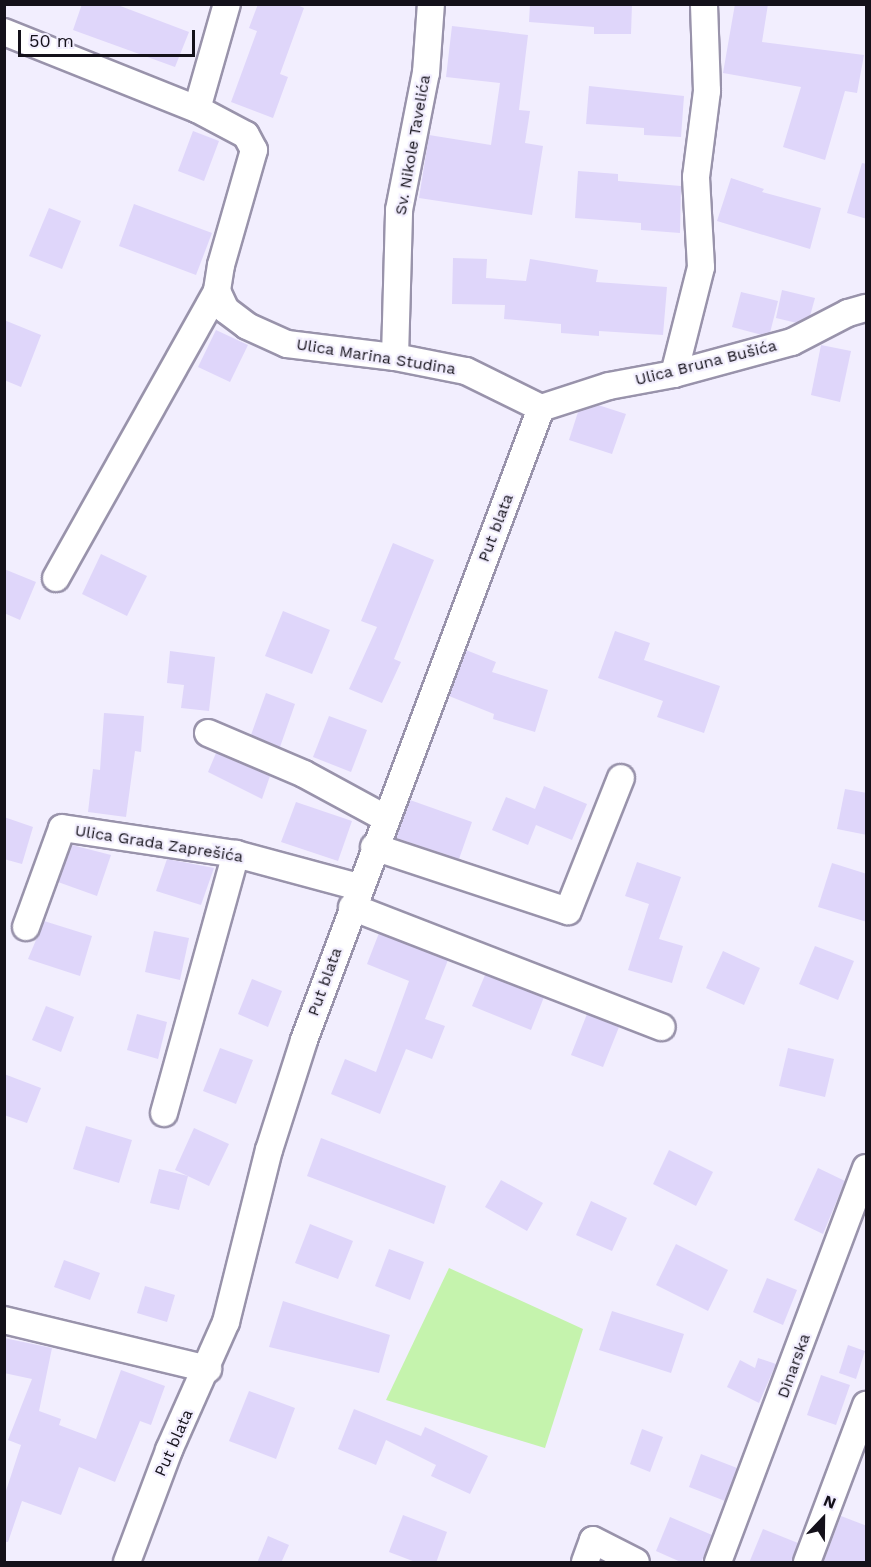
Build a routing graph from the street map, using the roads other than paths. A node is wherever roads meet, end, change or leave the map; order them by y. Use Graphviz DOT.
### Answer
graph roads {
  1 [pos="227,4"];
  2 [pos="431,4"];
  3 [pos="704,4"];
  4 [pos="4,32"];
  5 [pos="197,109"];
  6 [pos="218,291"];
  7 [pos="867,308"];
  8 [pos="395,357"];
  9 [pos="674,374"];
  10 [pos="542,408"];
  11 [pos="56,578"];
  12 [pos="208,733"];
  13 [pos="621,778"];
  14 [pos="385,818"];
  15 [pos="374,847"];
  16 [pos="236,854"];
  17 [pos="355,897"];
  18 [pos="26,927"];
  19 [pos="662,1027"];
  20 [pos="164,1113"];
  21 [pos="867,1168"];
  22 [pos="4,1320"];
  23 [pos="208,1369"];
  24 [pos="867,1405"];
  25 [pos="127,1563"];
  26 [pos="585,1563"];
  27 [pos="636,1563"];
  28 [pos="718,1563"];
  29 [pos="807,1563"];
  1 -- 5 [label="street"];
  2 -- 8 [label="street, Sv. Nikole Tavelića"];
  3 -- 9 [label="street"];
  4 -- 5 [label="street"];
  5 -- 6 [label="street"];
  6 -- 8 [label="street, Ulica Marina Studina"];
  6 -- 11 [label="street"];
  7 -- 9 [label="street, Ulica Bruna Bušića"];
  8 -- 10 [label="street, Ulica Marina Studina"];
  9 -- 10 [label="street, Ulica Bruna Bušića"];
  10 -- 14 [label="street, Put blata"];
  12 -- 14 [label="street"];
  13 -- 15 [label="street"];
  14 -- 15 [label="street, Put blata"];
  15 -- 17 [label="street, Put blata"];
  16 -- 17 [label="street, Ulica Grada Zaprešića"];
  16 -- 18 [label="street, Ulica Grada Zaprešića"];
  16 -- 20 [label="street"];
  17 -- 19 [label="street, Ulica Grada Zaprešića"];
  17 -- 23 [label="street, Put blata"];
  21 -- 28 [label="street, Dinarska"];
  22 -- 23 [label="street"];
  23 -- 25 [label="street, Put blata"];
  24 -- 29 [label="street"];
  26 -- 27 [label="street"];
}
